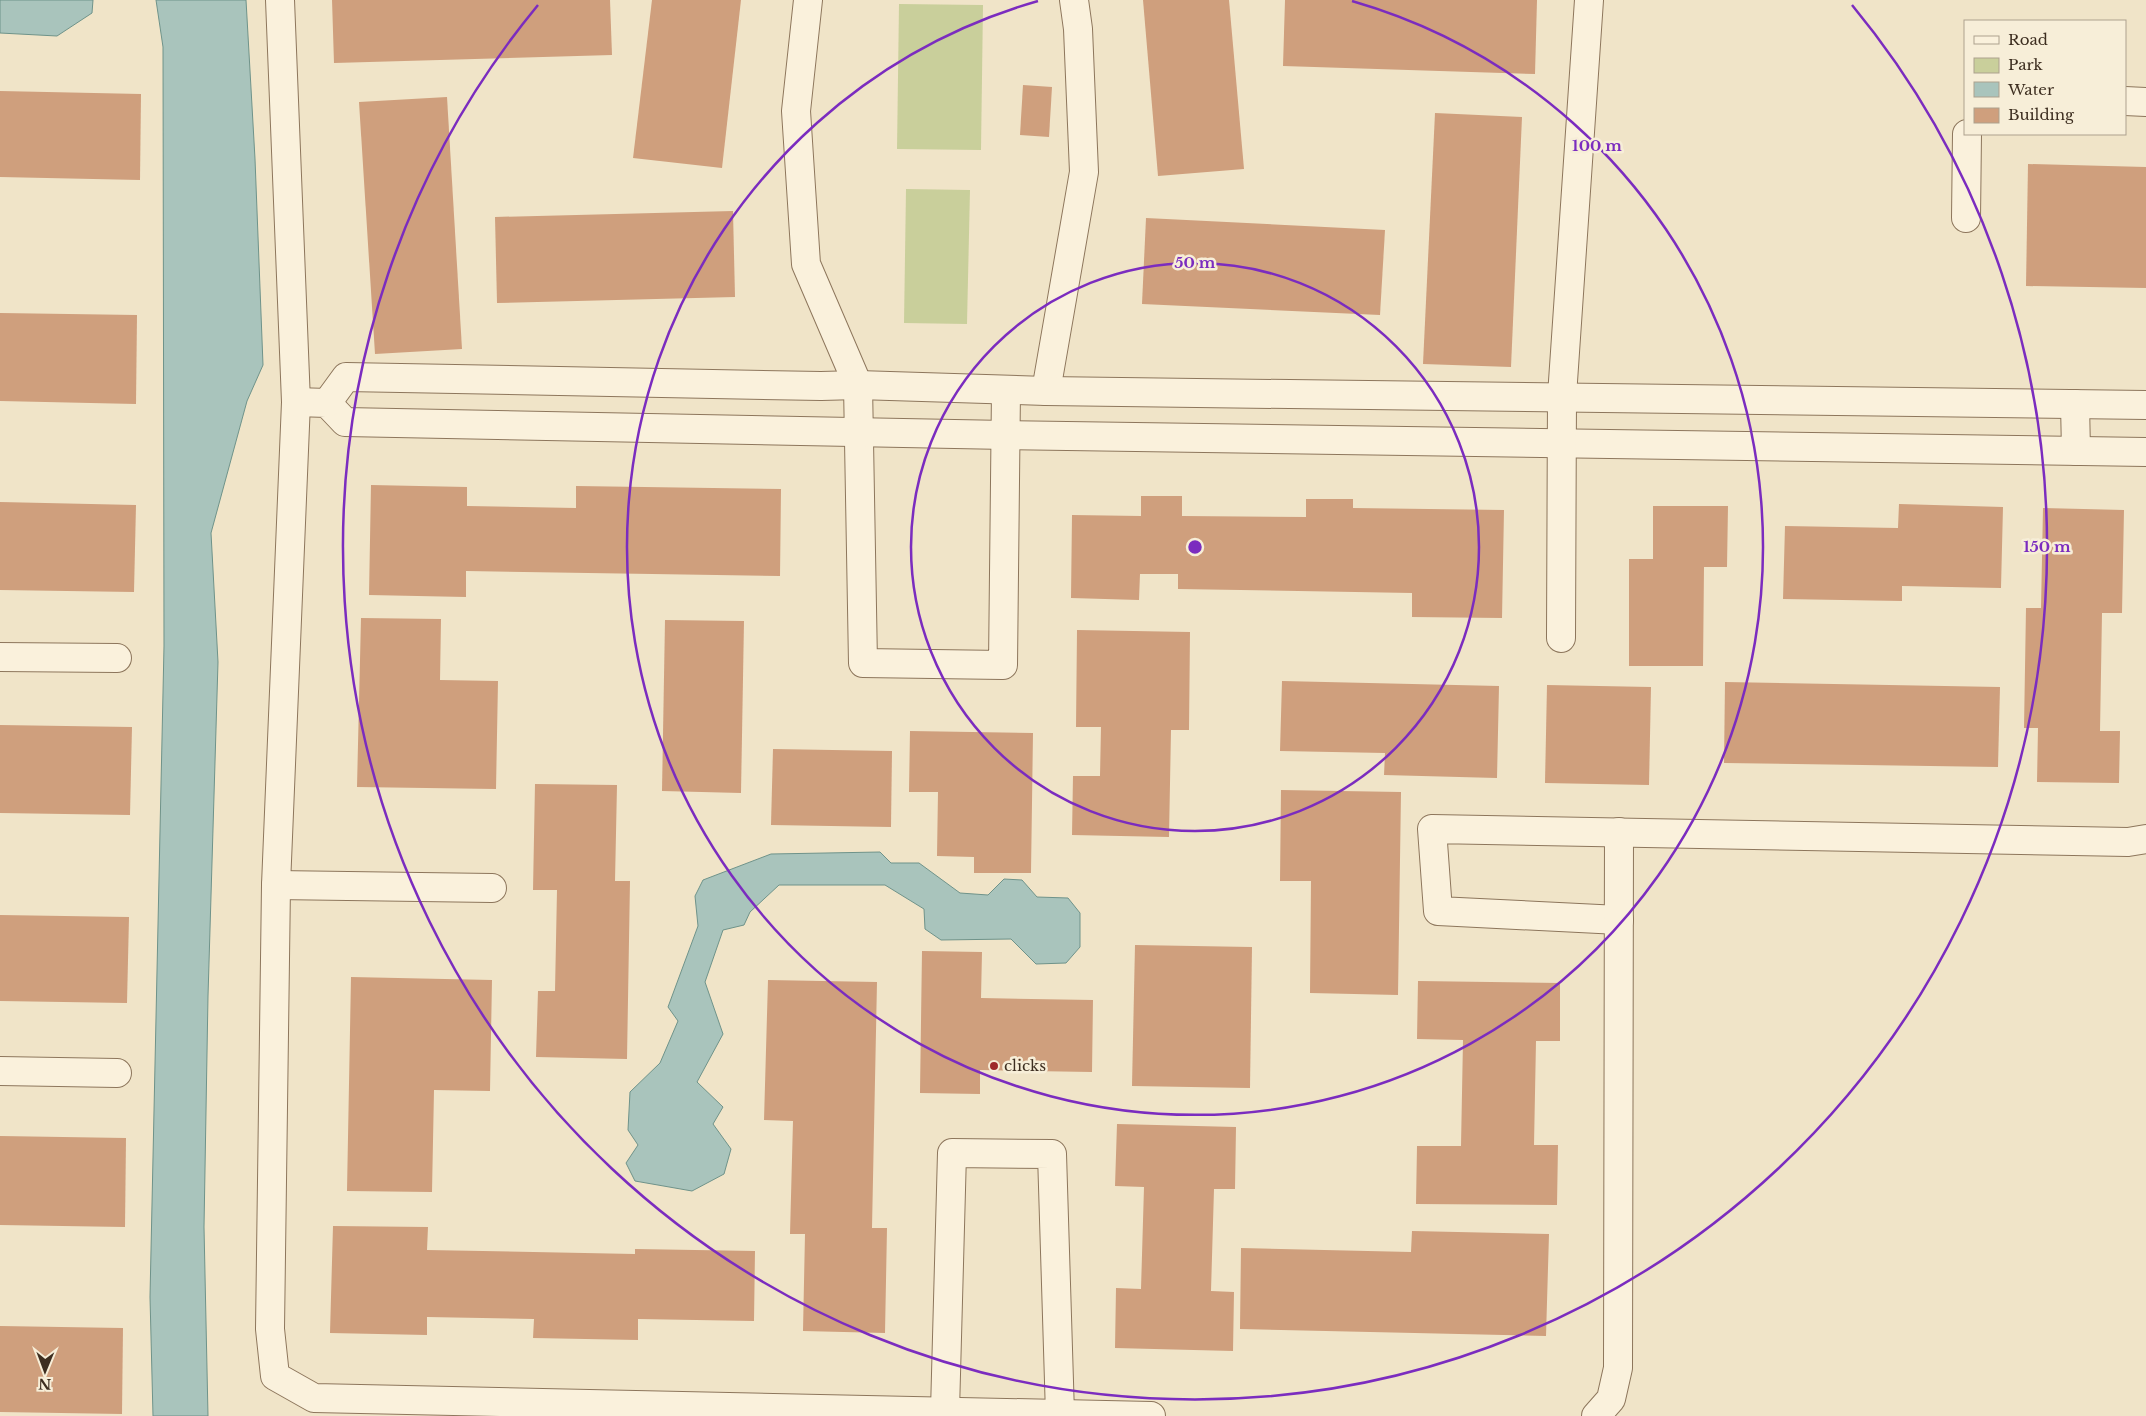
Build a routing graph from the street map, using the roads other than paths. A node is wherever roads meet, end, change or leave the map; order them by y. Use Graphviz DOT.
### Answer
graph roads {
  1 [pos="280,0"];
  2 [pos="808,0"];
  3 [pos="1074,0"];
  4 [pos="1589,0"];
  5 [pos="2126,101"];
  6 [pos="2146,102"];
  7 [pos="1966,135"];
  8 [pos="1966,218"];
  9 [pos="858,385"];
  10 [pos="1006,390"];
  11 [pos="1046,391"];
  12 [pos="1562,396"];
  13 [pos="296,402"];
  14 [pos="327,403"];
  15 [pos="2076,404"];
  16 [pos="2146,405"];
  17 [pos="859,431"];
  18 [pos="1006,435"];
  19 [pos="1562,444"];
  20 [pos="2076,451"];
  21 [pos="2146,452"];
  22 [pos="1562,638"];
  23 [pos="0,657"];
  24 [pos="117,658"];
  25 [pos="1619,832"];
  26 [pos="2146,838"];
  27 [pos="276,885"];
  28 [pos="492,888"];
  29 [pos="1619,920"];
  30 [pos="0,1071"];
  31 [pos="118,1073"];
  32 [pos="945,1411"];
  33 [pos="1060,1414"];
  34 [pos="1151,1416"];
  35 [pos="1596,1416"];
  1 -- 13 [label="lane"];
  2 -- 9 [label="lane"];
  3 -- 11 [label="lane"];
  4 -- 12 [label="lane"];
  5 -- 6 [label="lane"];
  7 -- 8 [label="lane"];
  9 -- 10 [label="lane"];
  9 -- 14 [label="lane"];
  9 -- 17 [label="lane"];
  10 -- 11 [label="lane"];
  10 -- 18 [label="lane"];
  11 -- 12 [label="lane"];
  12 -- 15 [label="lane"];
  12 -- 19 [label="lane"];
  13 -- 14 [label="lane"];
  13 -- 27 [label="lane"];
  14 -- 17 [label="lane"];
  15 -- 16 [label="lane"];
  15 -- 20 [label="lane"];
  17 -- 18 [label="lane"];
  17 -- 18 [label="lane"];
  18 -- 19 [label="lane"];
  19 -- 20 [label="lane"];
  19 -- 22 [label="lane"];
  20 -- 21 [label="lane"];
  23 -- 24 [label="lane"];
  25 -- 26 [label="lane"];
  25 -- 29 [label="lane"];
  25 -- 29 [label="lane"];
  27 -- 28 [label="lane"];
  27 -- 32 [label="lane"];
  29 -- 35 [label="lane"];
  30 -- 31 [label="lane"];
  32 -- 33 [label="lane"];
  32 -- 33 [label="lane"];
  33 -- 34 [label="lane"];
}
